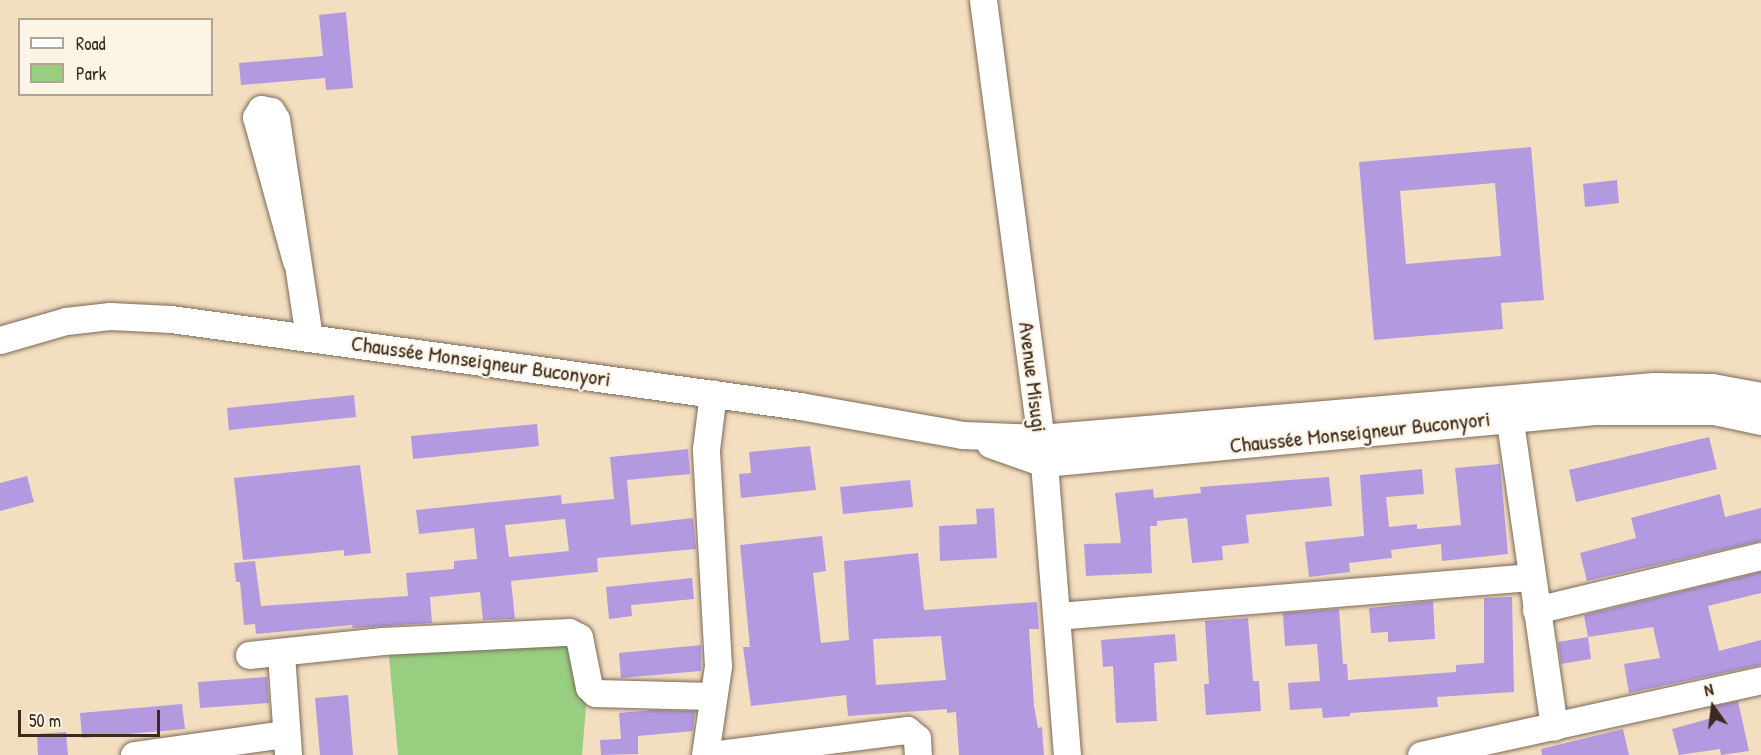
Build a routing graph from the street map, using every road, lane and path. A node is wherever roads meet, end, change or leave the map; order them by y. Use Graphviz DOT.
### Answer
graph roads {
  1 [pos="983,0"];
  2 [pos="296,261"];
  3 [pos="309,338"];
  4 [pos="0,340"];
  5 [pos="713,393"];
  6 [pos="1508,408"];
  7 [pos="1759,409"];
  8 [pos="1042,451"];
  9 [pos="1761,556"];
  10 [pos="1531,577"];
  11 [pos="1536,610"];
  12 [pos="1057,616"];
  13 [pos="281,654"];
  14 [pos="249,655"];
  15 [pos="1761,680"];
  16 [pos="712,696"];
  17 [pos="1554,727"];
  18 [pos="287,744"];
  19 [pos="134,755"];
  20 [pos="705,755"];
  21 [pos="711,755"];
  22 [pos="918,755"];
  23 [pos="1067,755"];
  24 [pos="1420,755"];
  1 -- 8 [label="street, Avenue Misugi"];
  2 -- 3 [label="street"];
  3 -- 4 [label="street, Chaussée Monseigneur Buconyori"];
  3 -- 5 [label="street, Chaussée Monseigneur Buconyori"];
  5 -- 8 [label="street, Chaussée Monseigneur Buconyori"];
  5 -- 16 [label="street"];
  6 -- 7 [label="street, Chaussée Monseigneur Buconyori"];
  6 -- 8 [label="street, Chaussée Monseigneur Buconyori"];
  6 -- 10 [label="street"];
  8 -- 12 [label="street, Avenue Misugi"];
  9 -- 11 [label="street"];
  10 -- 11 [label="street"];
  10 -- 12 [label="street"];
  11 -- 17 [label="street"];
  12 -- 23 [label="street, Avenue Misugi"];
  13 -- 14 [label="street"];
  13 -- 16 [label="street"];
  13 -- 18 [label="street"];
  15 -- 17 [label="street"];
  16 -- 20 [label="street"];
  17 -- 24 [label="street"];
  18 -- 19 [label="street"];
  21 -- 22 [label="street"];
}
